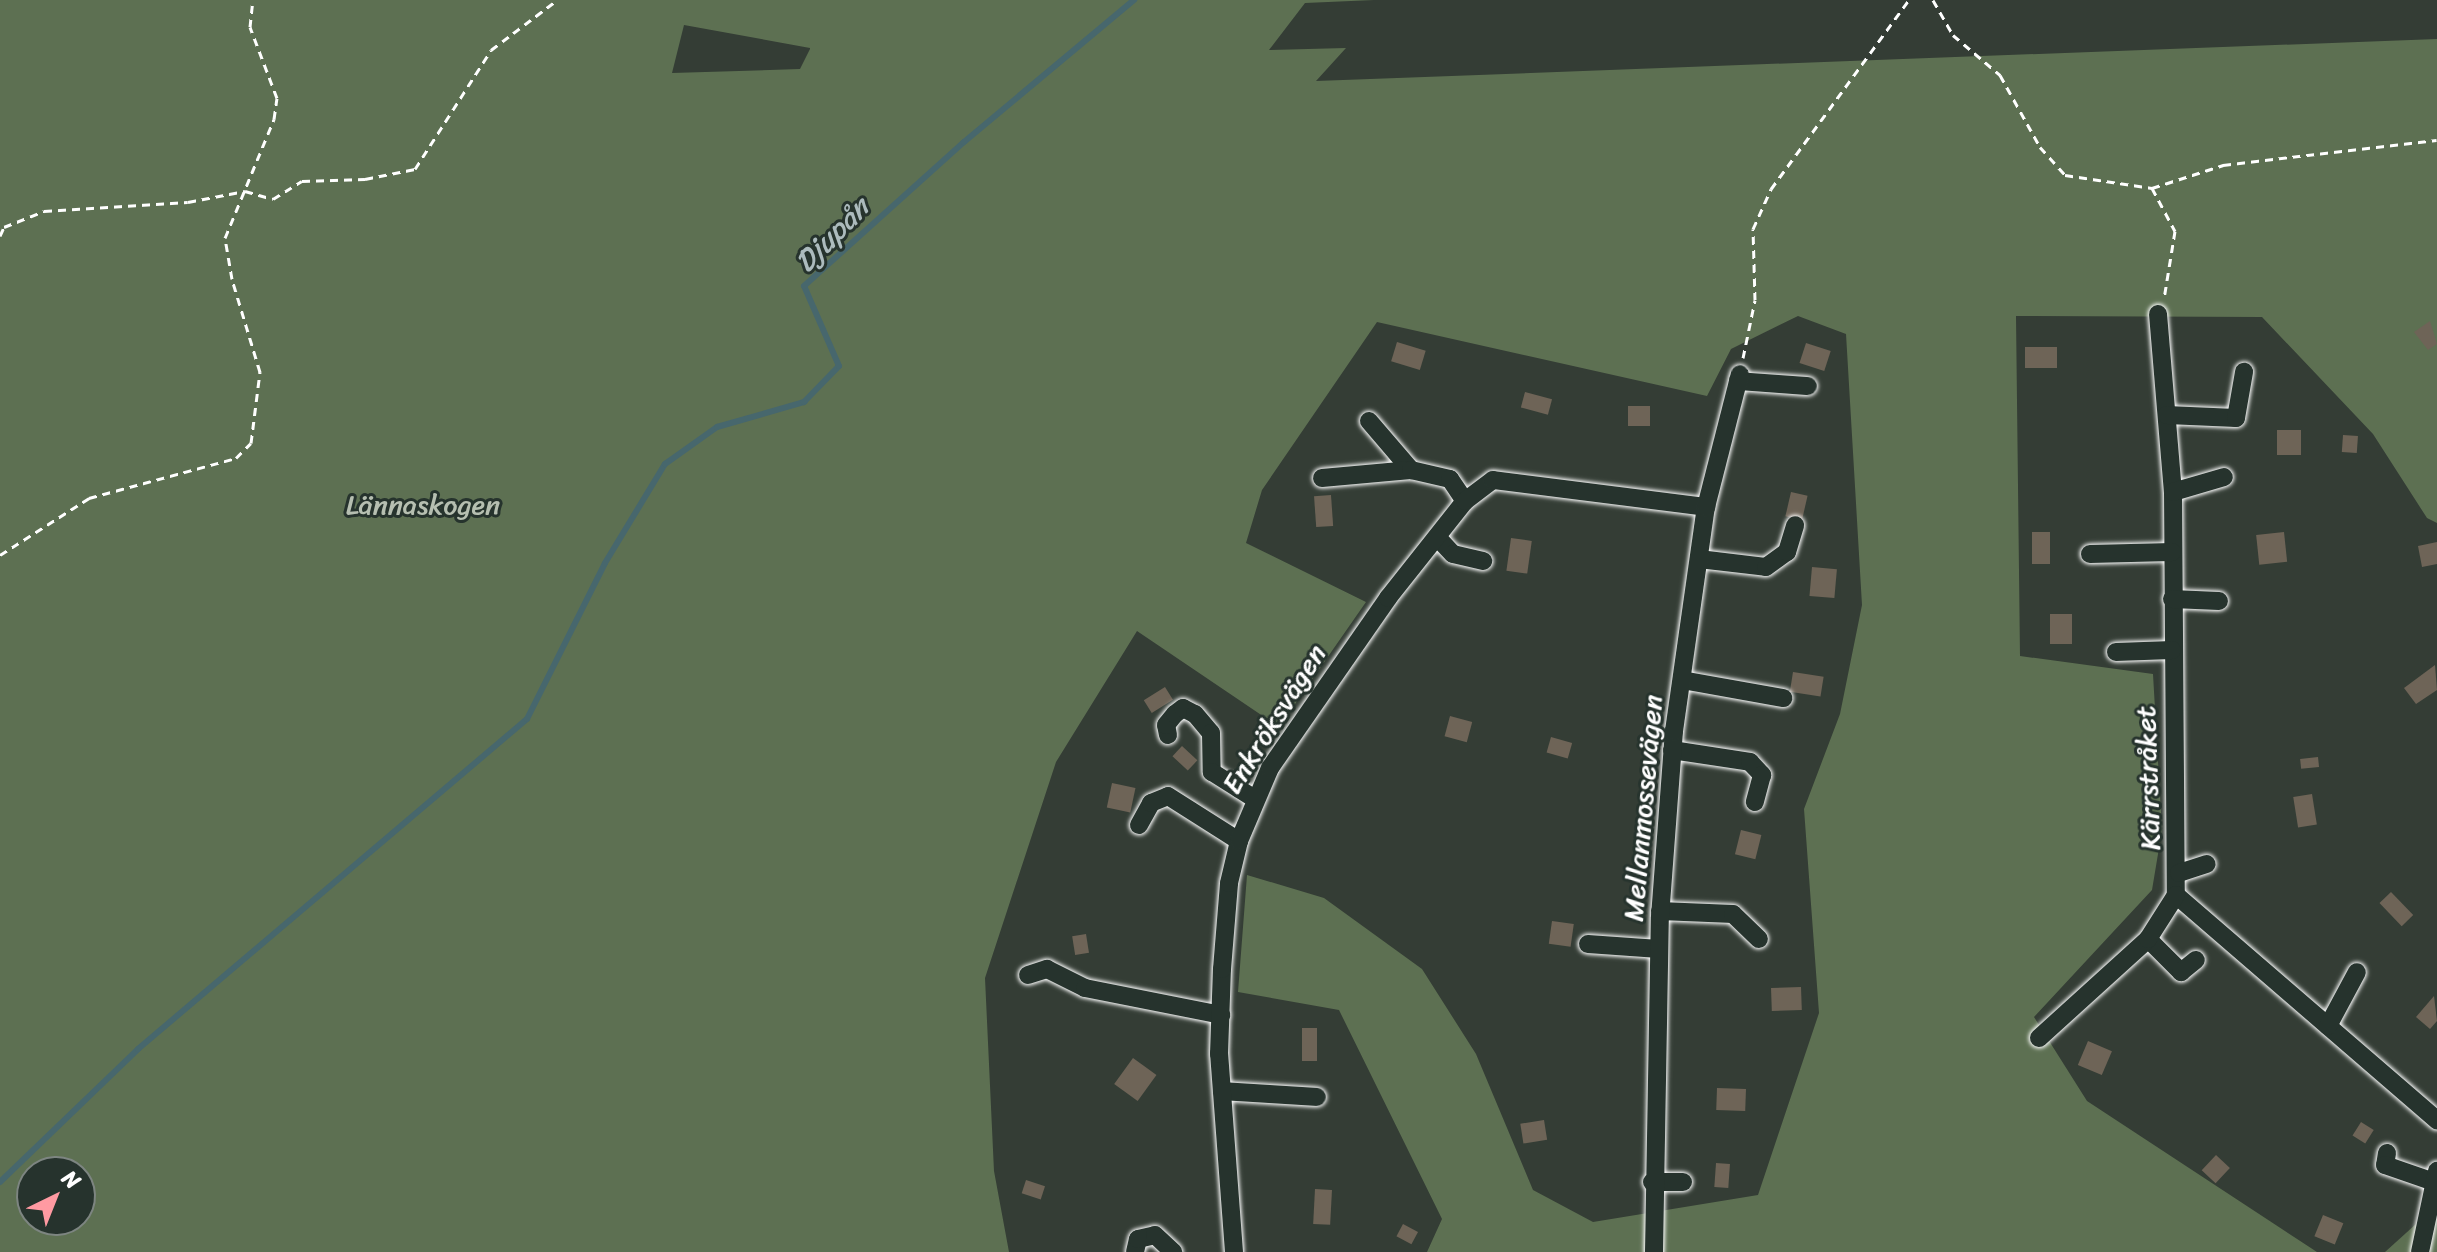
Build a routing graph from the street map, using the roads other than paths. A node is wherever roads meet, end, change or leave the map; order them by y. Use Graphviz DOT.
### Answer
graph roads {
  1 [pos="2158,314"];
  2 [pos="2244,372"];
  3 [pos="1808,386"];
  4 [pos="2167,415"];
  5 [pos="1369,421"];
  6 [pos="1411,470"];
  7 [pos="2224,477"];
  8 [pos="1322,478"];
  9 [pos="2173,492"];
  10 [pos="1465,501"];
  11 [pos="1706,507"];
  12 [pos="1795,525"];
  13 [pos="1437,537"];
  14 [pos="2172,552"];
  15 [pos="2090,554"];
  16 [pos="1699,559"];
  17 [pos="1483,561"];
  18 [pos="2172,599"];
  19 [pos="2219,601"];
  20 [pos="2172,650"];
  21 [pos="2116,652"];
  22 [pos="1682,680"];
  23 [pos="1783,698"];
  24 [pos="1168,735"];
  25 [pos="1672,750"];
  26 [pos="1255,799"];
  27 [pos="1755,802"];
  28 [pos="1139,825"];
  29 [pos="1239,841"];
  30 [pos="2207,864"];
  31 [pos="2179,873"];
  32 [pos="2176,895"];
  33 [pos="1660,911"];
  34 [pos="1759,939"];
  35 [pos="2148,939"];
  36 [pos="1588,944"];
  37 [pos="1659,949"];
  38 [pos="2196,960"];
  39 [pos="2357,972"];
  40 [pos="1028,975"];
  41 [pos="1221,1015"];
  42 [pos="2328,1026"];
  43 [pos="2039,1038"];
  44 [pos="1222,1091"];
  45 [pos="1317,1097"];
  46 [pos="2437,1120"];
  47 [pos="2387,1153"];
  48 [pos="2434,1176"];
  49 [pos="1652,1182"];
  50 [pos="1683,1182"];
  51 [pos="1135,1252"];
  52 [pos="1173,1252"];
  53 [pos="1234,1252"];
  54 [pos="1654,1252"];
  55 [pos="2420,1252"];
  1 -- 4 [label="street, Kärrstråket"];
  2 -- 4 [label="street"];
  3 -- 11 [label="street, Mellanmossevägen"];
  4 -- 9 [label="street, Kärrstråket"];
  5 -- 6 [label="street"];
  6 -- 8 [label="street"];
  6 -- 10 [label="street"];
  7 -- 9 [label="street"];
  9 -- 14 [label="street, Kärrstråket"];
  10 -- 11 [label="street, Enkröksvägen"];
  10 -- 13 [label="street, Enkröksvägen"];
  11 -- 16 [label="street, Mellanmossevägen"];
  12 -- 16 [label="street"];
  13 -- 17 [label="street"];
  13 -- 26 [label="street, Enkröksvägen"];
  14 -- 15 [label="street"];
  14 -- 18 [label="street, Kärrstråket"];
  16 -- 22 [label="street, Mellanmossevägen"];
  18 -- 19 [label="street"];
  18 -- 20 [label="street, Kärrstråket"];
  20 -- 21 [label="street"];
  20 -- 31 [label="street, Kärrstråket"];
  22 -- 23 [label="street"];
  22 -- 25 [label="street, Mellanmossevägen"];
  24 -- 26 [label="street"];
  25 -- 27 [label="street"];
  25 -- 33 [label="street, Mellanmossevägen"];
  26 -- 29 [label="street, Enkröksvägen"];
  28 -- 29 [label="street"];
  29 -- 41 [label="street, Enkröksvägen"];
  30 -- 31 [label="street"];
  31 -- 32 [label="street, Kärrstråket"];
  32 -- 35 [label="street"];
  32 -- 42 [label="street"];
  33 -- 34 [label="street"];
  33 -- 37 [label="street, Mellanmossevägen"];
  35 -- 38 [label="street"];
  35 -- 43 [label="street"];
  36 -- 37 [label="street"];
  37 -- 49 [label="street, Mellanmossevägen"];
  39 -- 42 [label="street"];
  40 -- 41 [label="street"];
  41 -- 44 [label="street, Enkröksvägen"];
  42 -- 46 [label="street"];
  44 -- 45 [label="street"];
  44 -- 53 [label="street, Enkröksvägen"];
  47 -- 48 [label="street"];
  48 -- 55 [label="street"];
  49 -- 50 [label="street"];
  49 -- 54 [label="street, Mellanmossevägen"];
  51 -- 52 [label="street"];
}
